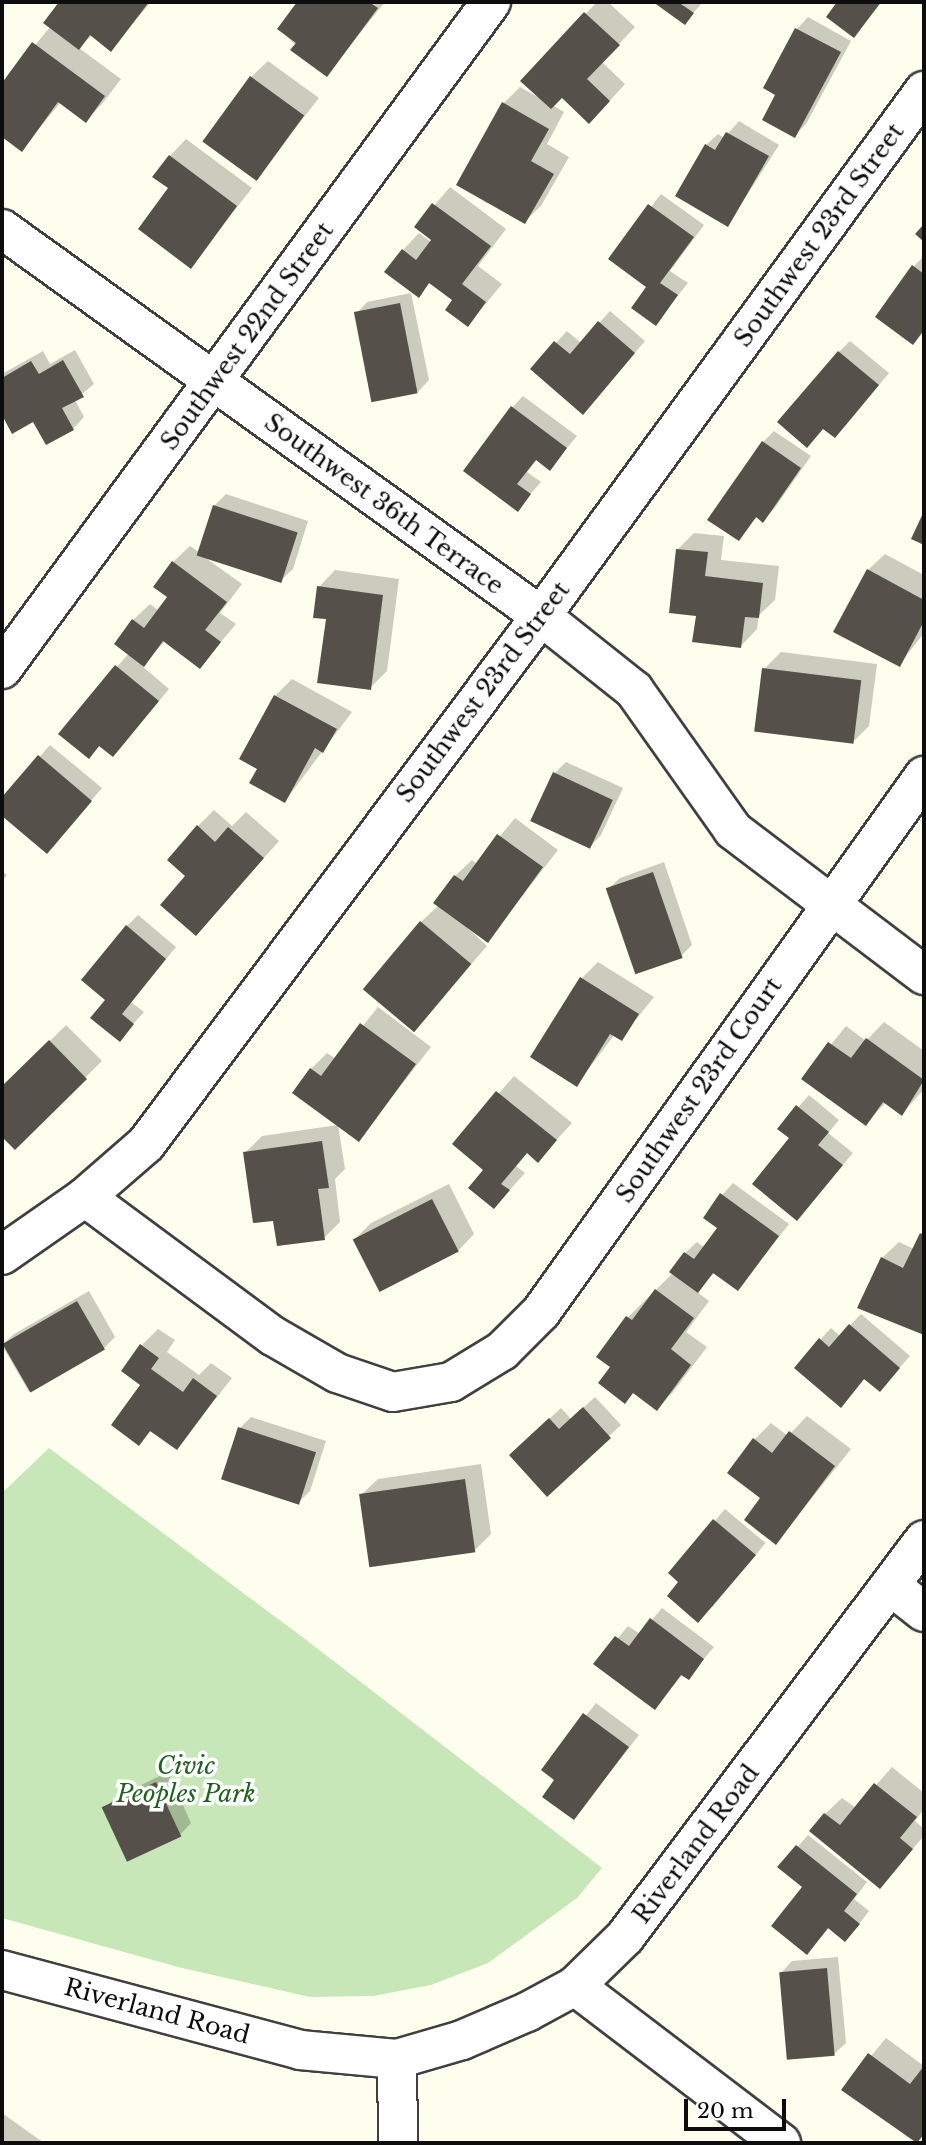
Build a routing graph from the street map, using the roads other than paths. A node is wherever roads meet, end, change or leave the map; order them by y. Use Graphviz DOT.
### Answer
graph roads {
  1 [pos="491,2"];
  2 [pos="924,91"];
  3 [pos="2,229"];
  4 [pos="214,382"];
  5 [pos="541,616"];
  6 [pos="2,669"];
  7 [pos="924,776"];
  8 [pos="830,907"];
  9 [pos="924,975"];
  10 [pos="85,1197"];
  11 [pos="2,1255"];
  12 [pos="924,1540"];
  13 [pos="891,1586"];
  14 [pos="924,1612"];
  15 [pos="2,1970"];
  16 [pos="575,1986"];
  17 [pos="397,2059"];
  18 [pos="398,2143"];
  19 [pos="781,2143"];
  1 -- 4 [label="street, Southwest 22nd Street"];
  2 -- 5 [label="street, Southwest 23rd Street"];
  3 -- 4 [label="street, Southwest 36th Terrace"];
  4 -- 5 [label="street, Southwest 36th Terrace"];
  4 -- 6 [label="street, Southwest 22nd Street"];
  5 -- 8 [label="street, Southwest 36th Terrace"];
  5 -- 10 [label="street, Southwest 23rd Street"];
  7 -- 8 [label="street, Southwest 23rd Court"];
  8 -- 9 [label="street, Southwest 36th Terrace"];
  8 -- 10 [label="street, Southwest 23rd Court"];
  10 -- 11 [label="street, Southwest 23rd Street"];
  12 -- 13 [label="street, Riverland Road"];
  13 -- 14 [label="street"];
  13 -- 16 [label="street, Riverland Road"];
  15 -- 17 [label="street, Riverland Road"];
  16 -- 17 [label="street, Riverland Road"];
  16 -- 19 [label="street"];
  17 -- 18 [label="street"];
}
